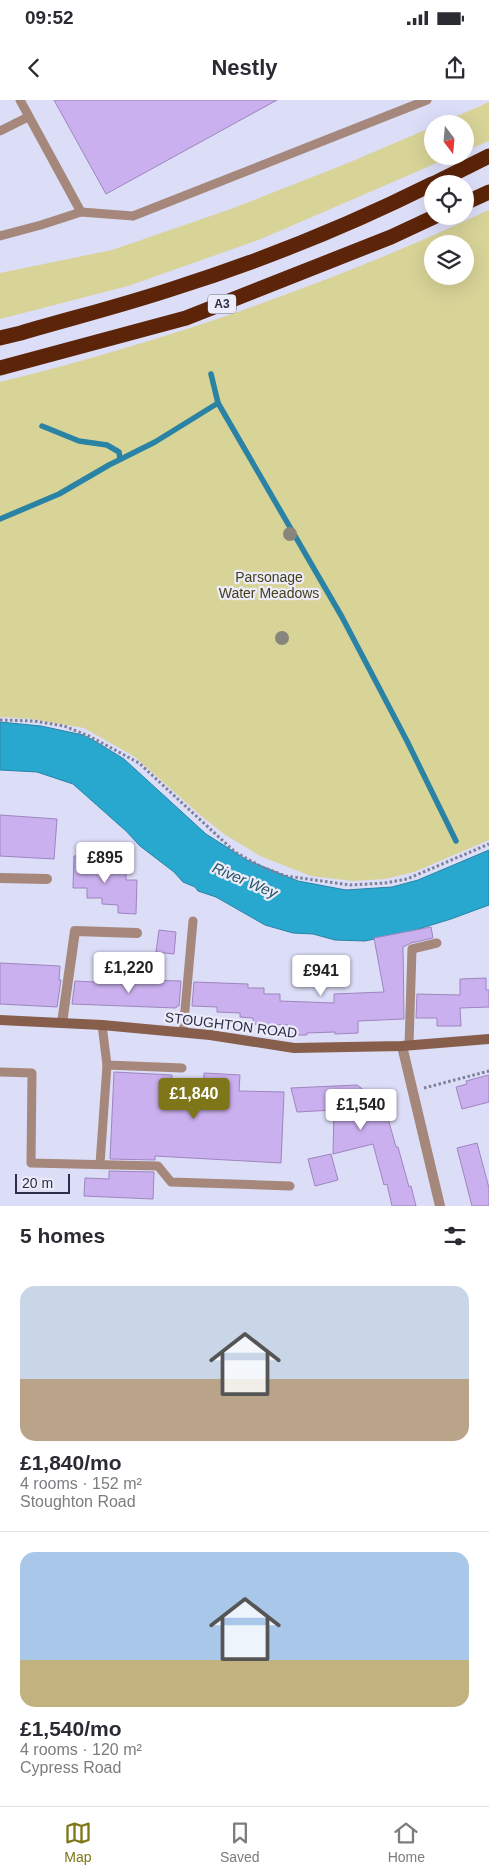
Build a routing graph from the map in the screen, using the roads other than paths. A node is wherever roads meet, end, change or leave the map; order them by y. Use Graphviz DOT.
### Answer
graph roads {
  1 [pos="20,100"];
  2 [pos="427,100"];
  3 [pos="28,117"];
  4 [pos="0,131"];
  5 [pos="489,156"];
  6 [pos="451,175"];
  7 [pos="424,188"];
  8 [pos="489,192"];
  9 [pos="474,199"];
  10 [pos="81,212"];
  11 [pos="424,222"];
  12 [pos="0,236"];
  13 [pos="0,338"];
  14 [pos="0,368"];
  15 [pos="0,878"];
  16 [pos="47,880"];
  17 [pos="193,921"];
  18 [pos="137,933"];
  19 [pos="437,943"];
  20 [pos="0,1020"];
  21 [pos="62,1023"];
  22 [pos="102,1025"];
  23 [pos="183,1032"];
  24 [pos="489,1040"];
  25 [pos="406,1046"];
  26 [pos="107,1065"];
  27 [pos="182,1068"];
  28 [pos="0,1072"];
  29 [pos="100,1164"];
  30 [pos="290,1186"];
  31 [pos="440,1206"];
  1 -- 3 [label="lane"];
  2 -- 10 [label="lane"];
  3 -- 4 [label="lane"];
  3 -- 10 [label="lane"];
  5 -- 6 [label="highway, A3"];
  7 -- 13 [label="highway, A3"];
  8 -- 9 [label="highway"];
  10 -- 12 [label="lane"];
  11 -- 14 [label="highway, A3"];
  15 -- 16 [label="street"];
  17 -- 23 [label="lane"];
  18 -- 21 [label="street"];
  19 -- 25 [label="lane"];
  20 -- 21 [label="street, STOUGHTON ROAD"];
  21 -- 22 [label="street, STOUGHTON ROAD"];
  22 -- 23 [label="street, STOUGHTON ROAD"];
  22 -- 26 [label="lane"];
  23 -- 25 [label="street, STOUGHTON ROAD"];
  24 -- 25 [label="street, STOUGHTON ROAD"];
  25 -- 31 [label="street"];
  26 -- 27 [label="lane"];
  26 -- 29 [label="lane"];
  28 -- 29 [label="lane"];
  29 -- 30 [label="lane"];
}
